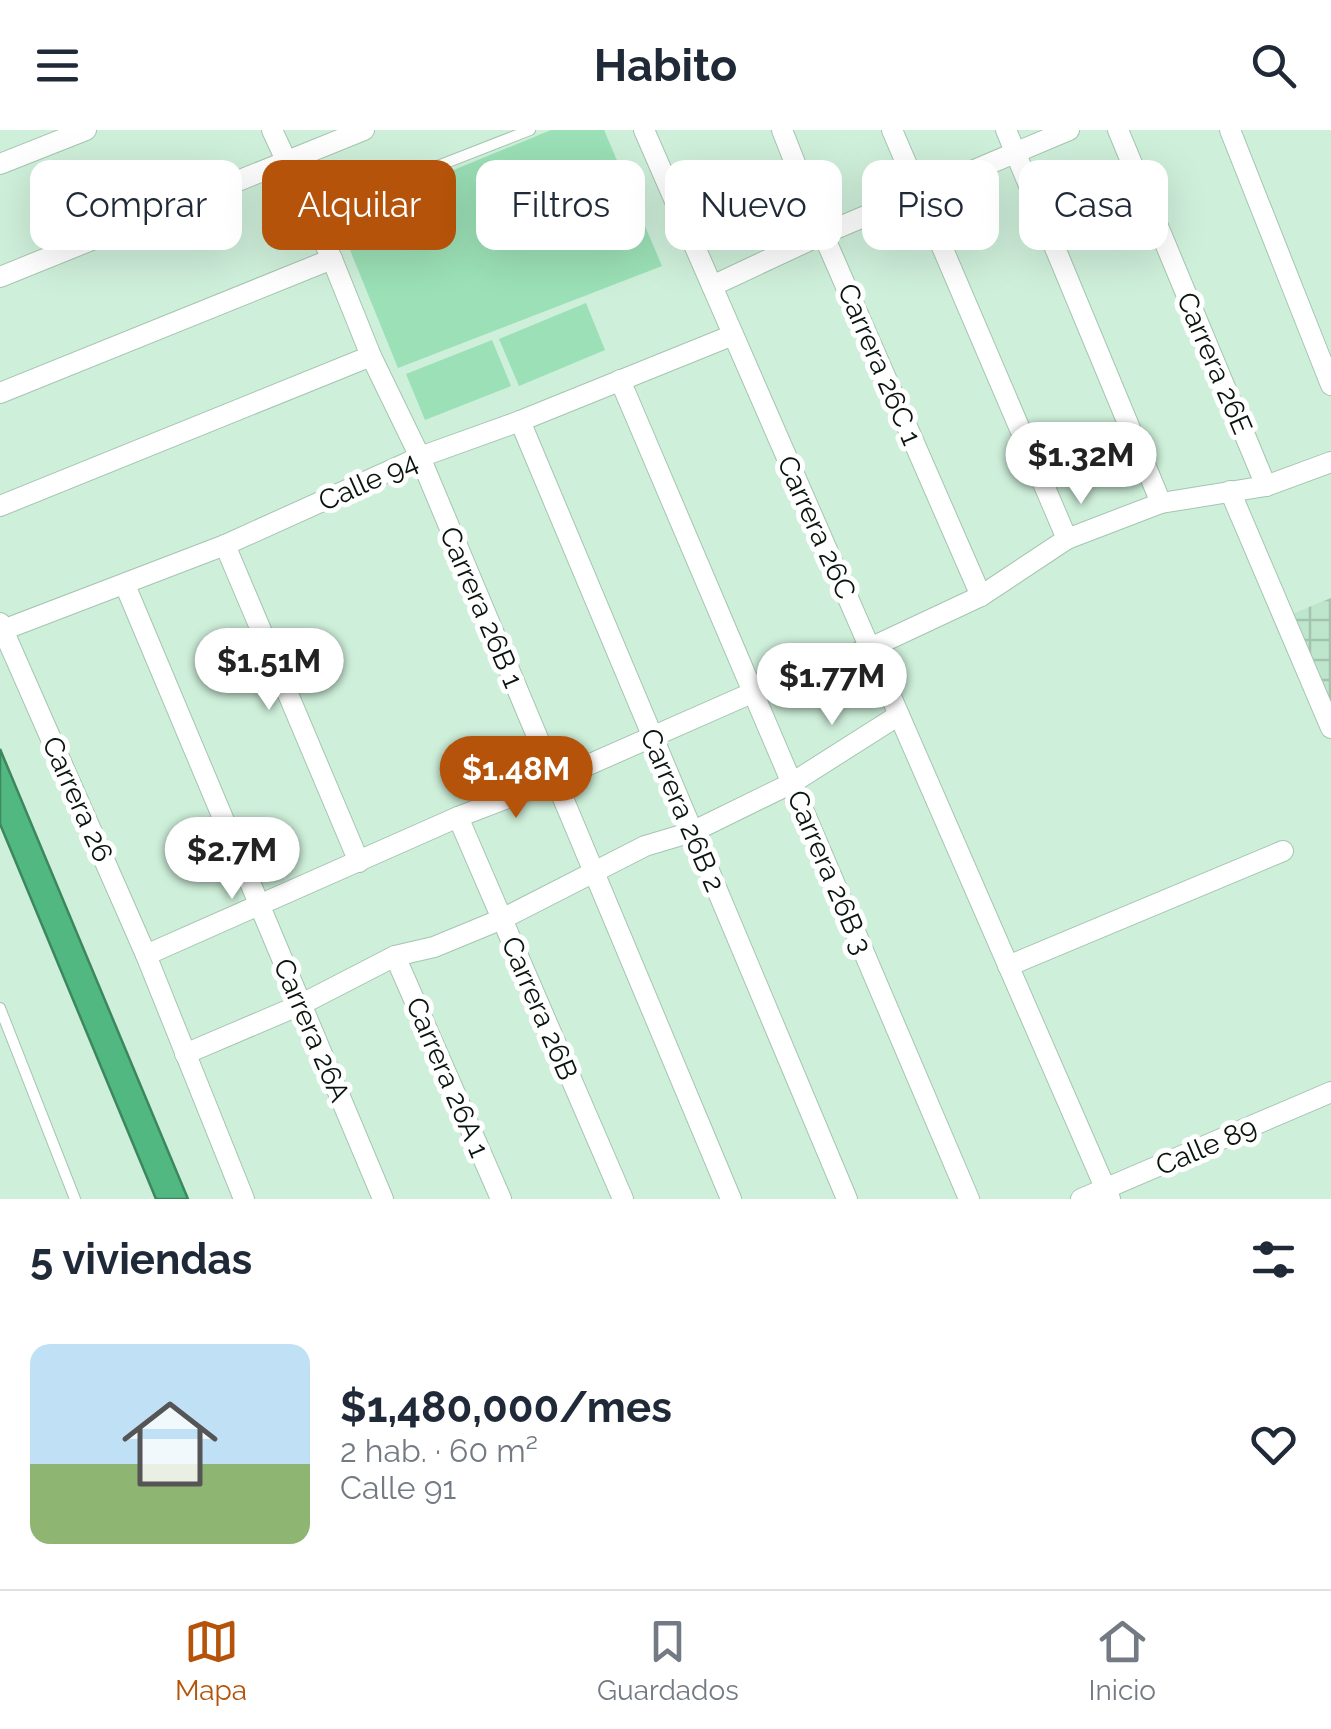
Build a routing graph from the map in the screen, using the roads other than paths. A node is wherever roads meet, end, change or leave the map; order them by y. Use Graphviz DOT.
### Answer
graph roads {
  1 [pos="86,130"];
  2 [pos="272,130"];
  3 [pos="364,130"];
  4 [pos="530,130"];
  5 [pos="644,130"];
  6 [pos="782,130"];
  7 [pos="892,130"];
  8 [pos="1006,130"];
  9 [pos="1070,130"];
  10 [pos="1118,130"];
  11 [pos="1230,130"];
  12 [pos="1015,153"];
  13 [pos="286,160"];
  14 [pos="289,160"];
  15 [pos="453,160"];
  16 [pos="794,160"];
  17 [pos="904,160"];
  18 [pos="998,160"];
  19 [pos="0,164"];
  20 [pos="262,171"];
  21 [pos="327,250"];
  22 [pos="789,250"];
  23 [pos="830,250"];
  24 [pos="942,250"];
  25 [pos="332,260"];
  26 [pos="0,276"];
  27 [pos="712,286"];
  28 [pos="733,335"];
  29 [pos="371,356"];
  30 [pos="620,380"];
  31 [pos="1331,386"];
  32 [pos="0,393"];
  33 [pos="520,421"];
  34 [pos="420,457"];
  35 [pos="1331,462"];
  36 [pos="1266,486"];
  37 [pos="1230,491"];
  38 [pos="1161,502"];
  39 [pos="0,506"];
  40 [pos="1068,539"];
  41 [pos="225,545"];
  42 [pos="125,585"];
  43 [pos="981,596"];
  44 [pos="2,626"];
  45 [pos="870,648"];
  46 [pos="754,692"];
  47 [pos="899,716"];
  48 [pos="1331,728"];
  49 [pos="652,736"];
  50 [pos="554,780"];
  51 [pos="792,783"];
  52 [pos="458,818"];
  53 [pos="692,832"];
  54 [pos="1282,851"];
  55 [pos="358,862"];
  56 [pos="593,872"];
  57 [pos="259,903"];
  58 [pos="502,919"];
  59 [pos="146,955"];
  60 [pos="396,956"];
  61 [pos="1008,966"];
  62 [pos="300,1005"];
  63 [pos="0,1008"];
  64 [pos="185,1054"];
  65 [pos="1331,1092"];
  66 [pos="1108,1194"];
  67 [pos="75,1199"];
  68 [pos="244,1199"];
  69 [pos="383,1199"];
  70 [pos="500,1199"];
  71 [pos="623,1199"];
  72 [pos="731,1199"];
  73 [pos="847,1199"];
  74 [pos="969,1199"];
  75 [pos="1081,1199"];
  1 -- 19 [label="street"];
  2 -- 13 [label="street, Carrera 26B 1"];
  3 -- 14 [label="street"];
  4 -- 15 [label="lane"];
  5 -- 27 [label="street, Carrera 26C"];
  6 -- 16 [label="street, Carrera 26C 1"];
  7 -- 17 [label="street"];
  8 -- 12 [label="street"];
  9 -- 12 [label="street"];
  10 -- 36 [label="street, Carrera 26E"];
  11 -- 31 [label="street"];
  12 -- 18 [label="street"];
  12 -- 38 [label="street"];
  20 -- 26 [label="street"];
  21 -- 25 [label="street, Carrera 26B 1"];
  22 -- 27 [label="street"];
  23 -- 43 [label="street, Carrera 26C 1"];
  24 -- 40 [label="street"];
  25 -- 29 [label="street, Carrera 26B 1"];
  25 -- 32 [label="street"];
  27 -- 28 [label="street, Carrera 26C"];
  28 -- 30 [label="street, Calle 94"];
  28 -- 45 [label="street, Carrera 26C"];
  29 -- 34 [label="street, Carrera 26B 1"];
  29 -- 39 [label="street"];
  30 -- 33 [label="street, Calle 94"];
  30 -- 46 [label="street, Carrera 26B 3"];
  33 -- 34 [label="street, Calle 94"];
  33 -- 49 [label="street, Carrera 26B 2"];
  34 -- 41 [label="street, Calle 94"];
  34 -- 50 [label="street, Carrera 26B 1"];
  35 -- 36 [label="street"];
  36 -- 37 [label="street"];
  37 -- 38 [label="street"];
  37 -- 48 [label="street"];
  38 -- 40 [label="street"];
  40 -- 43 [label="street"];
  41 -- 42 [label="street, Calle 94"];
  41 -- 55 [label="street"];
  42 -- 44 [label="street, Calle 94"];
  42 -- 57 [label="street, Carrera 26A"];
  43 -- 45 [label="street"];
  44 -- 59 [label="street, Carrera 26"];
  45 -- 46 [label="street"];
  45 -- 47 [label="street, Carrera 26C"];
  46 -- 49 [label="street"];
  46 -- 51 [label="street, Carrera 26B 3"];
  47 -- 51 [label="street"];
  47 -- 61 [label="street, Carrera 26C"];
  49 -- 50 [label="street"];
  49 -- 53 [label="street, Carrera 26B 2"];
  50 -- 52 [label="street"];
  50 -- 56 [label="street, Carrera 26B 1"];
  51 -- 53 [label="street"];
  51 -- 74 [label="street, Carrera 26B 3"];
  52 -- 55 [label="street"];
  52 -- 58 [label="street, Carrera 26B"];
  53 -- 56 [label="street"];
  53 -- 73 [label="street, Carrera 26B 2"];
  54 -- 61 [label="street"];
  55 -- 57 [label="street"];
  56 -- 58 [label="street"];
  56 -- 72 [label="street, Carrera 26B 1"];
  57 -- 59 [label="street"];
  57 -- 62 [label="street, Carrera 26A"];
  58 -- 60 [label="street"];
  58 -- 71 [label="street, Carrera 26B"];
  59 -- 64 [label="street, Carrera 26"];
  60 -- 62 [label="street"];
  60 -- 70 [label="street, Carrera 26A 1"];
  61 -- 66 [label="street, Carrera 26C"];
  62 -- 64 [label="street"];
  62 -- 69 [label="street, Carrera 26A"];
  63 -- 67 [label="lane"];
  64 -- 68 [label="street, Carrera 26"];
  65 -- 66 [label="street, Calle 89"];
  66 -- 75 [label="street, Calle 89"];
}
